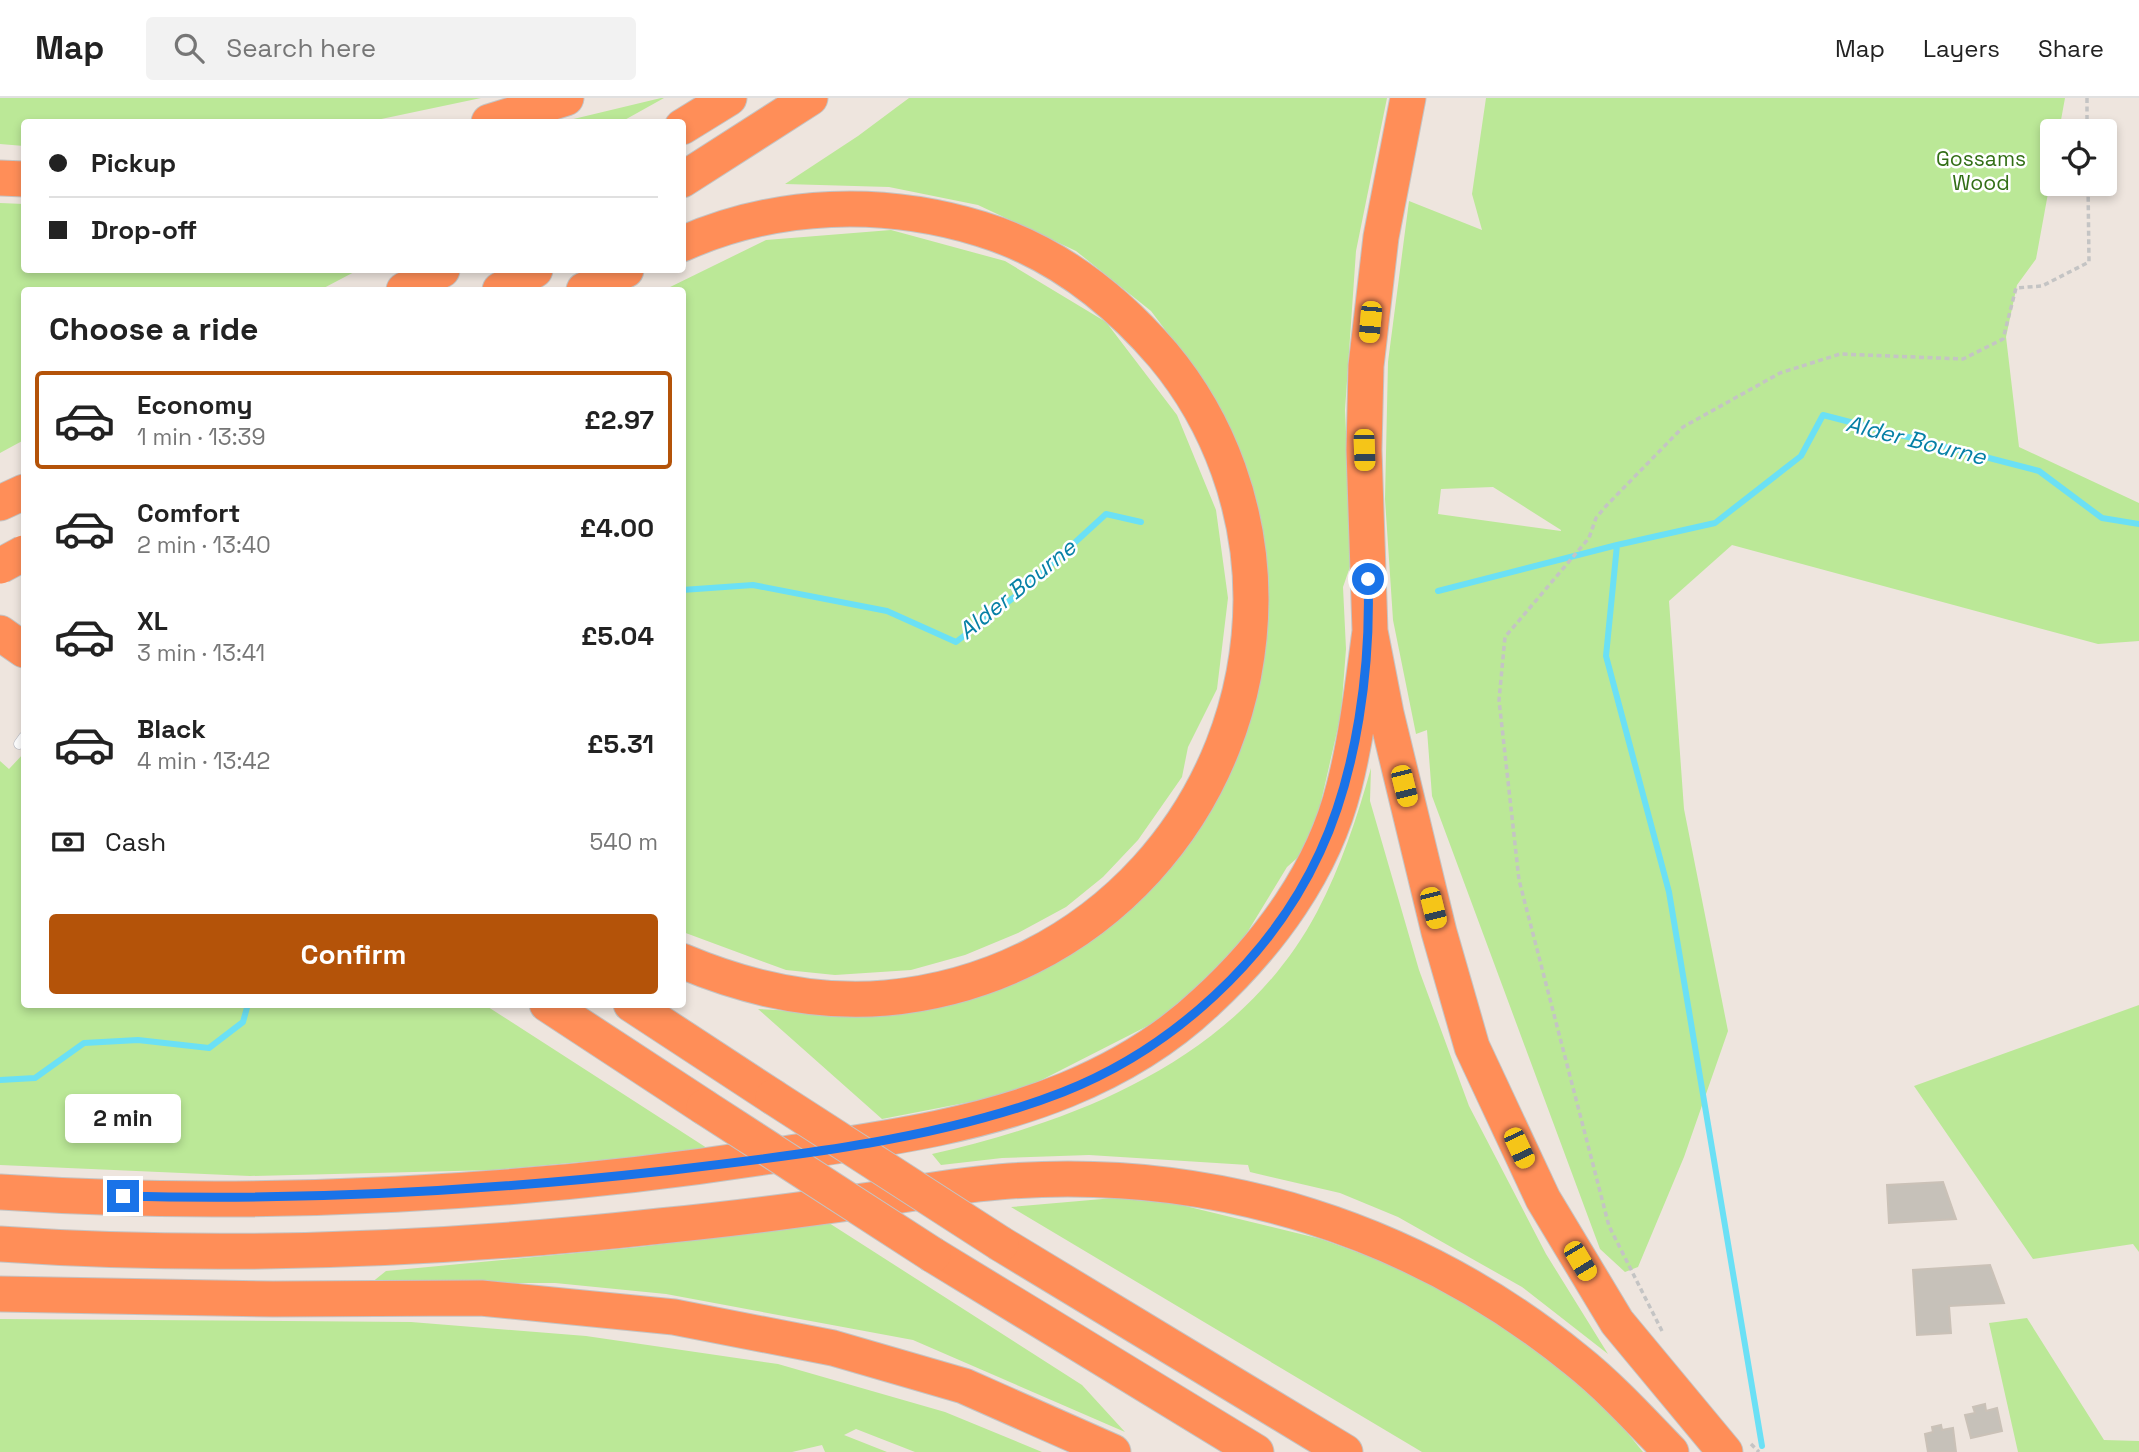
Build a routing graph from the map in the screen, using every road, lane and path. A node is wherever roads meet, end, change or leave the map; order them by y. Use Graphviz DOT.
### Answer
graph roads {
  1 [pos="566,98"];
  2 [pos="729,98"];
  3 [pos="810,98"];
  4 [pos="1408,98"];
  5 [pos="2087,98"];
  6 [pos="499,119"];
  7 [pos="2087,119"];
  8 [pos="686,125"];
  9 [pos="686,177"];
  10 [pos="0,178"];
  11 [pos="21,179"];
  12 [pos="2088,196"];
  13 [pos="686,243"];
  14 [pos="436,273"];
  15 [pos="530,273"];
  16 [pos="620,273"];
  17 [pos="410,287"];
  18 [pos="505,287"];
  19 [pos="590,287"];
  20 [pos="21,493"];
  21 [pos="0,503"];
  22 [pos="21,555"];
  23 [pos="0,559"];
  24 [pos="21,561"];
  25 [pos="0,568"];
  26 [pos="21,574"];
  27 [pos="1370,631"];
  28 [pos="0,633"];
  29 [pos="21,648"];
  30 [pos="686,962"];
  31 [pos="553,1008"];
  32 [pos="637,1008"];
  33 [pos="0,1192"];
  34 [pos="0,1244"];
  35 [pos="0,1294"];
  36 [pos="1665,1337"];
  37 [pos="1736,1446"];
  38 [pos="1113,1452"];
  39 [pos="1256,1452"];
  40 [pos="1345,1452"];
  41 [pos="1671,1452"];
  42 [pos="1759,1452"];
  1 -- 6 [label="highway"];
  2 -- 8 [label="highway"];
  3 -- 9 [label="highway"];
  4 -- 27 [label="highway"];
  5 -- 7 [label="path"];
  10 -- 11 [label="highway"];
  12 -- 36 [label="path"];
  13 -- 30 [label="highway"];
  14 -- 17 [label="highway"];
  15 -- 18 [label="highway"];
  16 -- 19 [label="highway"];
  20 -- 21 [label="highway"];
  22 -- 25 [label="highway, bridge"];
  23 -- 26 [label="highway"];
  24 -- 25 [label="highway, bridge"];
  27 -- 33 [label="highway"];
  27 -- 37 [label="highway"];
  28 -- 29 [label="highway"];
  31 -- 39 [label="highway, bridge"];
  32 -- 40 [label="highway, bridge"];
  34 -- 41 [label="highway"];
  35 -- 38 [label="highway"];
  37 -- 42 [label="path"];
}
